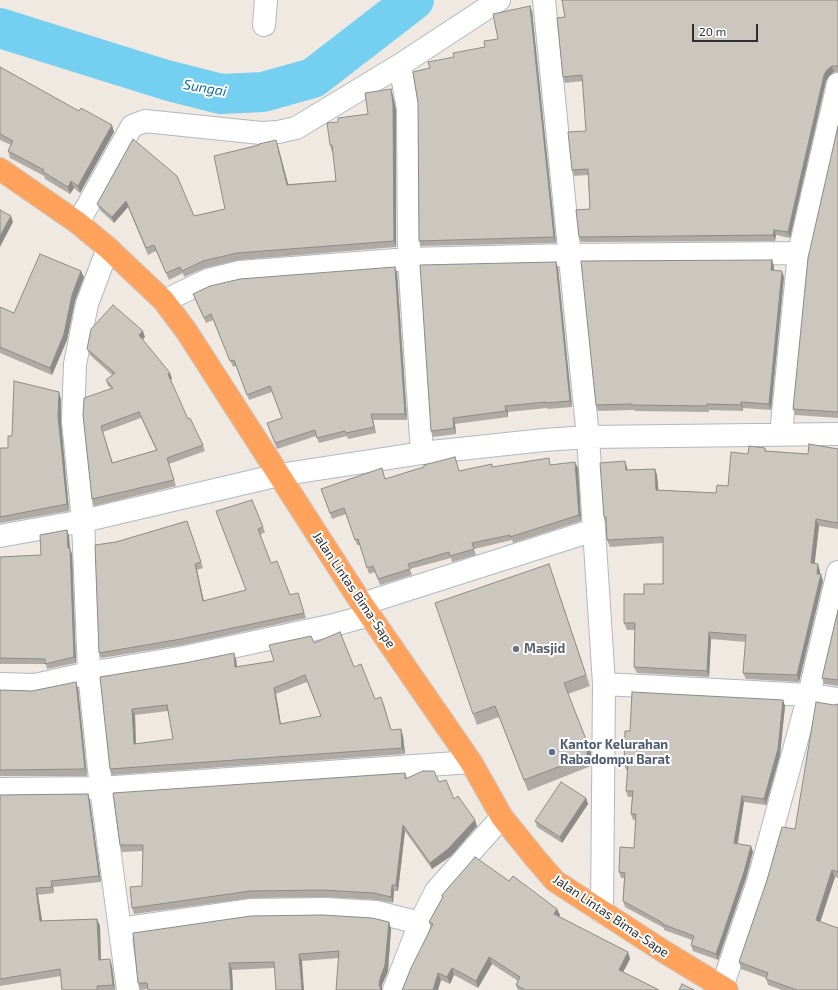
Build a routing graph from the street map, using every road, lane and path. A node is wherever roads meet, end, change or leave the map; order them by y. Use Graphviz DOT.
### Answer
graph roads {
  1 [pos="266,0"];
  2 [pos="499,0"];
  3 [pos="544,0"];
  4 [pos="264,25"];
  5 [pos="400,65"];
  6 [pos="838,84"];
  7 [pos="0,168"];
  8 [pos="78,223"];
  9 [pos="108,248"];
  10 [pos="799,253"];
  11 [pos="569,255"];
  12 [pos="409,259"];
  13 [pos="164,301"];
  14 [pos="780,434"];
  15 [pos="838,434"];
  16 [pos="588,437"];
  17 [pos="422,453"];
  18 [pos="278,475"];
  19 [pos="83,521"];
  20 [pos="594,530"];
  21 [pos="0,536"];
  22 [pos="838,572"];
  23 [pos="366,610"];
  24 [pos="90,673"];
  25 [pos="0,684"];
  26 [pos="604,684"];
  27 [pos="809,695"];
  28 [pos="838,699"];
  29 [pos="471,762"];
  30 [pos="101,788"];
  31 [pos="0,789"];
  32 [pos="502,816"];
  33 [pos="602,912"];
  34 [pos="420,923"];
  35 [pos="120,929"];
  36 [pos="723,989"];
  37 [pos="128,990"];
  38 [pos="394,990"];
  1 -- 4 [label="street"];
  2 -- 5 [label="street"];
  3 -- 11 [label="street"];
  5 -- 8 [label="street"];
  5 -- 12 [label="street"];
  6 -- 10 [label="street"];
  7 -- 8 [label="highway, Jalan Lintas Bima-Sape"];
  8 -- 9 [label="highway, Jalan Lintas Bima-Sape"];
  9 -- 13 [label="highway, Jalan Lintas Bima-Sape"];
  9 -- 19 [label="street"];
  10 -- 11 [label="street"];
  10 -- 14 [label="street"];
  11 -- 12 [label="street"];
  11 -- 16 [label="street"];
  12 -- 13 [label="street"];
  12 -- 17 [label="street"];
  13 -- 18 [label="highway, Jalan Lintas Bima-Sape"];
  14 -- 15 [label="street"];
  14 -- 16 [label="street"];
  16 -- 17 [label="street"];
  16 -- 20 [label="street"];
  17 -- 18 [label="street"];
  18 -- 19 [label="street"];
  18 -- 23 [label="highway, Jalan Lintas Bima-Sape"];
  19 -- 21 [label="street"];
  19 -- 24 [label="street"];
  20 -- 23 [label="street"];
  20 -- 26 [label="street"];
  22 -- 27 [label="street"];
  23 -- 24 [label="street"];
  23 -- 29 [label="highway, Jalan Lintas Bima-Sape"];
  24 -- 25 [label="street"];
  24 -- 30 [label="street"];
  26 -- 27 [label="street"];
  26 -- 33 [label="street"];
  27 -- 28 [label="street"];
  27 -- 36 [label="street"];
  29 -- 30 [label="street"];
  29 -- 32 [label="highway, Jalan Lintas Bima-Sape"];
  30 -- 31 [label="street"];
  30 -- 35 [label="street"];
  32 -- 33 [label="highway, Jalan Lintas Bima-Sape"];
  32 -- 34 [label="street"];
  33 -- 36 [label="highway, Jalan Lintas Bima-Sape"];
  34 -- 35 [label="street"];
  34 -- 38 [label="street"];
  35 -- 37 [label="street"];
}
